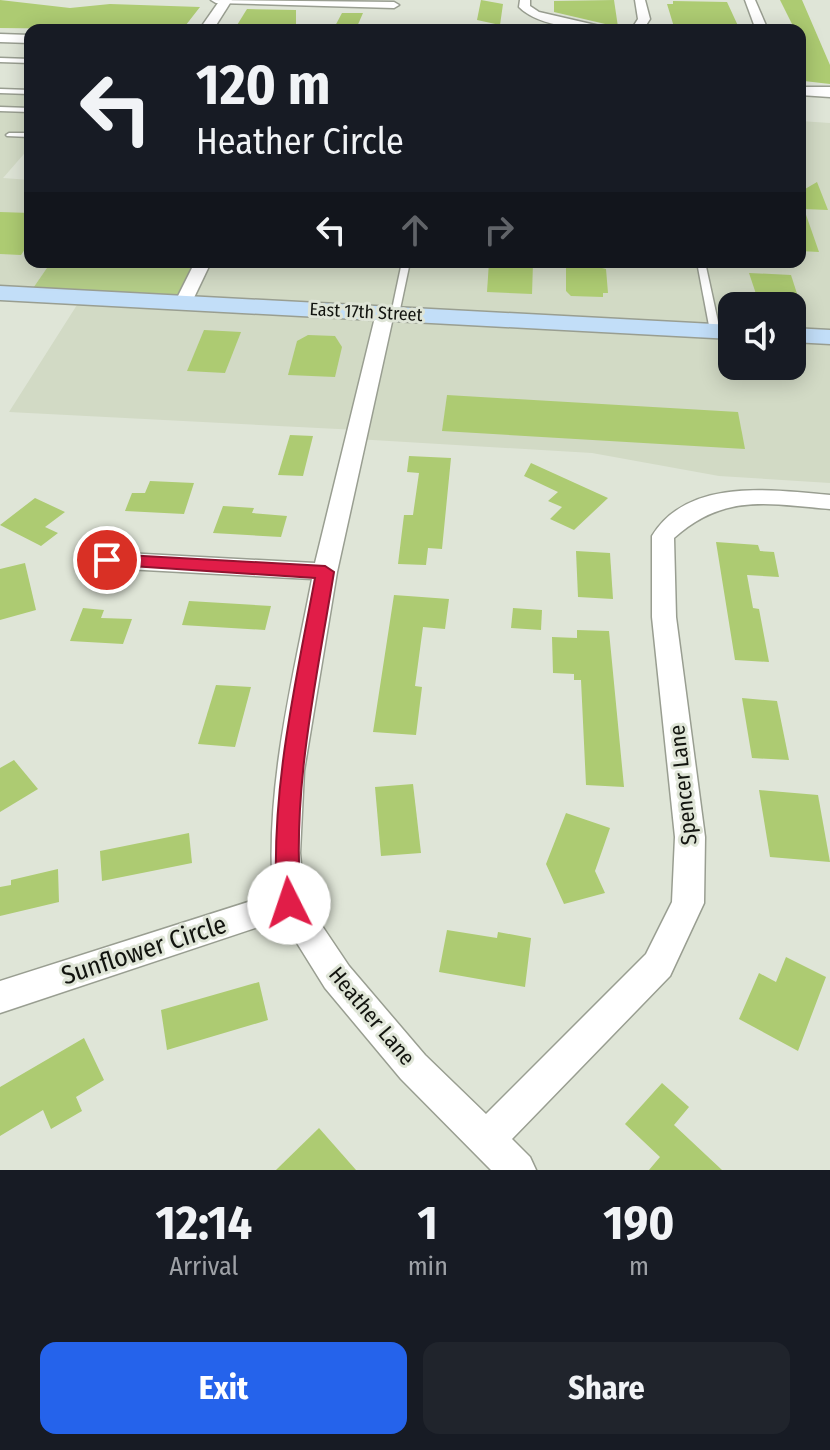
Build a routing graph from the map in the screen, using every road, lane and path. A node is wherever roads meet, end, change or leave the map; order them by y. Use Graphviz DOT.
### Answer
graph roads {
  1 [pos="216,0"];
  2 [pos="226,0"];
  3 [pos="525,0"];
  4 [pos="640,0"];
  5 [pos="750,0"];
  6 [pos="394,5"];
  7 [pos="210,24"];
  8 [pos="581,24"];
  9 [pos="641,24"];
  10 [pos="760,24"];
  11 [pos="0,38"];
  12 [pos="24,39"];
  13 [pos="0,60"];
  14 [pos="24,61"];
  15 [pos="0,91"];
  16 [pos="806,91"];
  17 [pos="24,92"];
  18 [pos="830,92"];
  19 [pos="0,111"];
  20 [pos="24,112"];
  21 [pos="9,135"];
  22 [pos="24,135"];
  23 [pos="200,268"];
  24 [pos="404,268"];
  25 [pos="703,268"];
  26 [pos="0,293"];
  27 [pos="184,302"];
  28 [pos="390,313"];
  29 [pos="718,314"];
  30 [pos="718,332"];
  31 [pos="806,336"];
  32 [pos="830,337"];
  33 [pos="830,502"];
  34 [pos="107,560"];
  35 [pos="325,572"];
  36 [pos="289,903"];
  37 [pos="0,997"];
  38 [pos="488,1138"];
  39 [pos="517,1170"];
  1 -- 2 [label="street"];
  2 -- 6 [label="street"];
  2 -- 7 [label="street"];
  3 -- 8 [label="street"];
  4 -- 9 [label="street"];
  5 -- 10 [label="street"];
  11 -- 12 [label="street"];
  13 -- 14 [label="lane"];
  15 -- 17 [label="lane"];
  16 -- 18 [label="street"];
  19 -- 20 [label="lane"];
  21 -- 22 [label="lane"];
  23 -- 27 [label="street"];
  24 -- 28 [label="lane"];
  25 -- 29 [label="lane"];
  26 -- 27 [label="main road, East 17th Street"];
  27 -- 28 [label="main road, East 17th Street"];
  28 -- 30 [label="main road, East 17th Street"];
  28 -- 35 [label="street, Heather Lane"];
  31 -- 32 [label="main road"];
  33 -- 38 [label="street, Spencer Lane"];
  34 -- 35 [label="street"];
  35 -- 36 [label="street, Heather Lane"];
  36 -- 37 [label="street, Sunflower Circle"];
  36 -- 38 [label="street, Heather Lane"];
  38 -- 39 [label="street, Heather Lane"];
}
